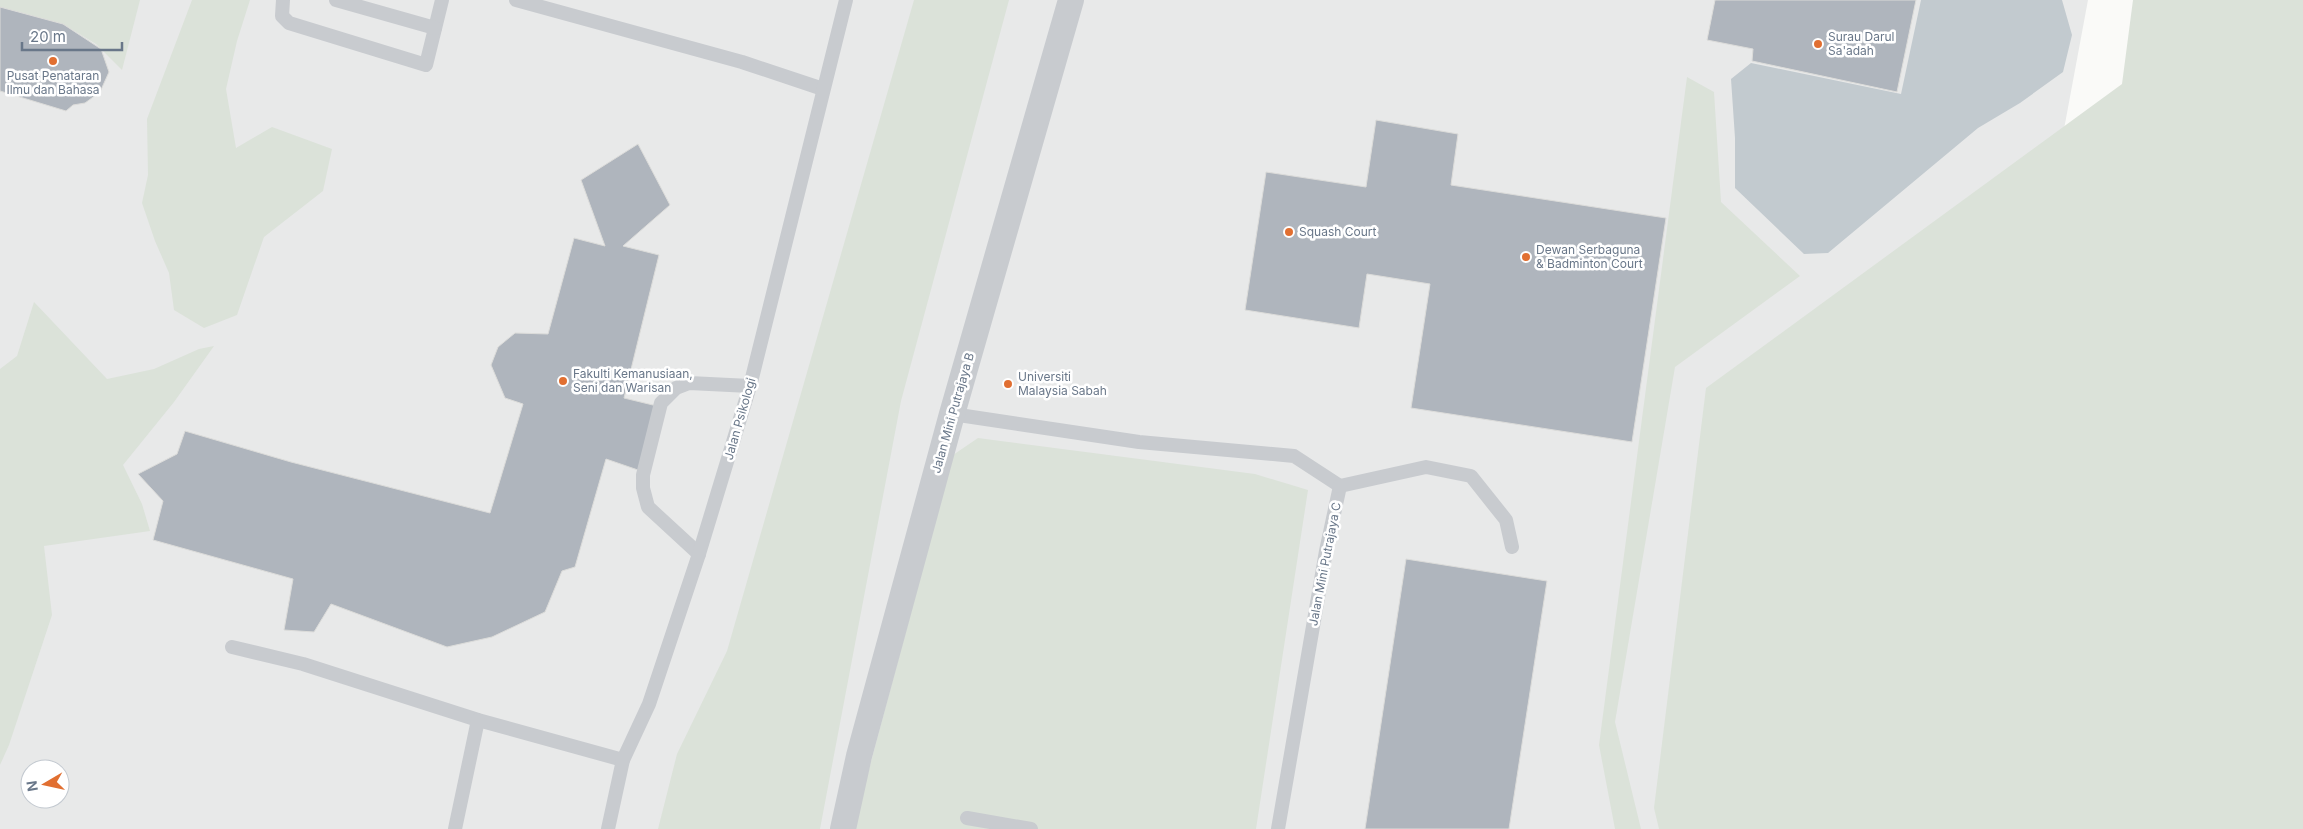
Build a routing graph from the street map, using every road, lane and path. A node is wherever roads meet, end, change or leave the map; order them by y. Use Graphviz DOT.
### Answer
graph roads {
  1 [pos="283,0"];
  2 [pos="336,0"];
  3 [pos="442,0"];
  4 [pos="516,0"];
  5 [pos="846,0"];
  6 [pos="1071,0"];
  7 [pos="435,28"];
  8 [pos="823,89"];
  9 [pos="750,386"];
  10 [pos="952,414"];
  11 [pos="1340,486"];
  12 [pos="1512,547"];
  13 [pos="699,554"];
  14 [pos="232,646"];
  15 [pos="478,720"];
  16 [pos="623,760"];
  17 [pos="967,818"];
  18 [pos="455,829"];
  19 [pos="608,829"];
  20 [pos="843,829"];
  21 [pos="1031,829"];
  22 [pos="1278,829"];
  1 -- 7 [label="lane"];
  2 -- 7 [label="lane"];
  3 -- 7 [label="lane"];
  4 -- 8 [label="lane"];
  5 -- 8 [label="lane, Jalan Psikologi"];
  6 -- 10 [label="street, Jalan Mini Putrajaya B"];
  8 -- 9 [label="lane, Jalan Psikologi"];
  9 -- 13 [label="lane, Jalan Psikologi"];
  9 -- 13 [label="lane"];
  10 -- 11 [label="lane, Jalan Mini Putrajaya C"];
  10 -- 20 [label="street, Jalan Mini Putrajaya B"];
  11 -- 12 [label="lane"];
  11 -- 22 [label="lane, Jalan Mini Putrajaya C"];
  13 -- 16 [label="lane, Jalan Psikologi"];
  14 -- 15 [label="lane"];
  15 -- 16 [label="lane"];
  15 -- 18 [label="lane"];
  16 -- 19 [label="lane, Jalan Psikologi"];
  17 -- 21 [label="lane"];
}
